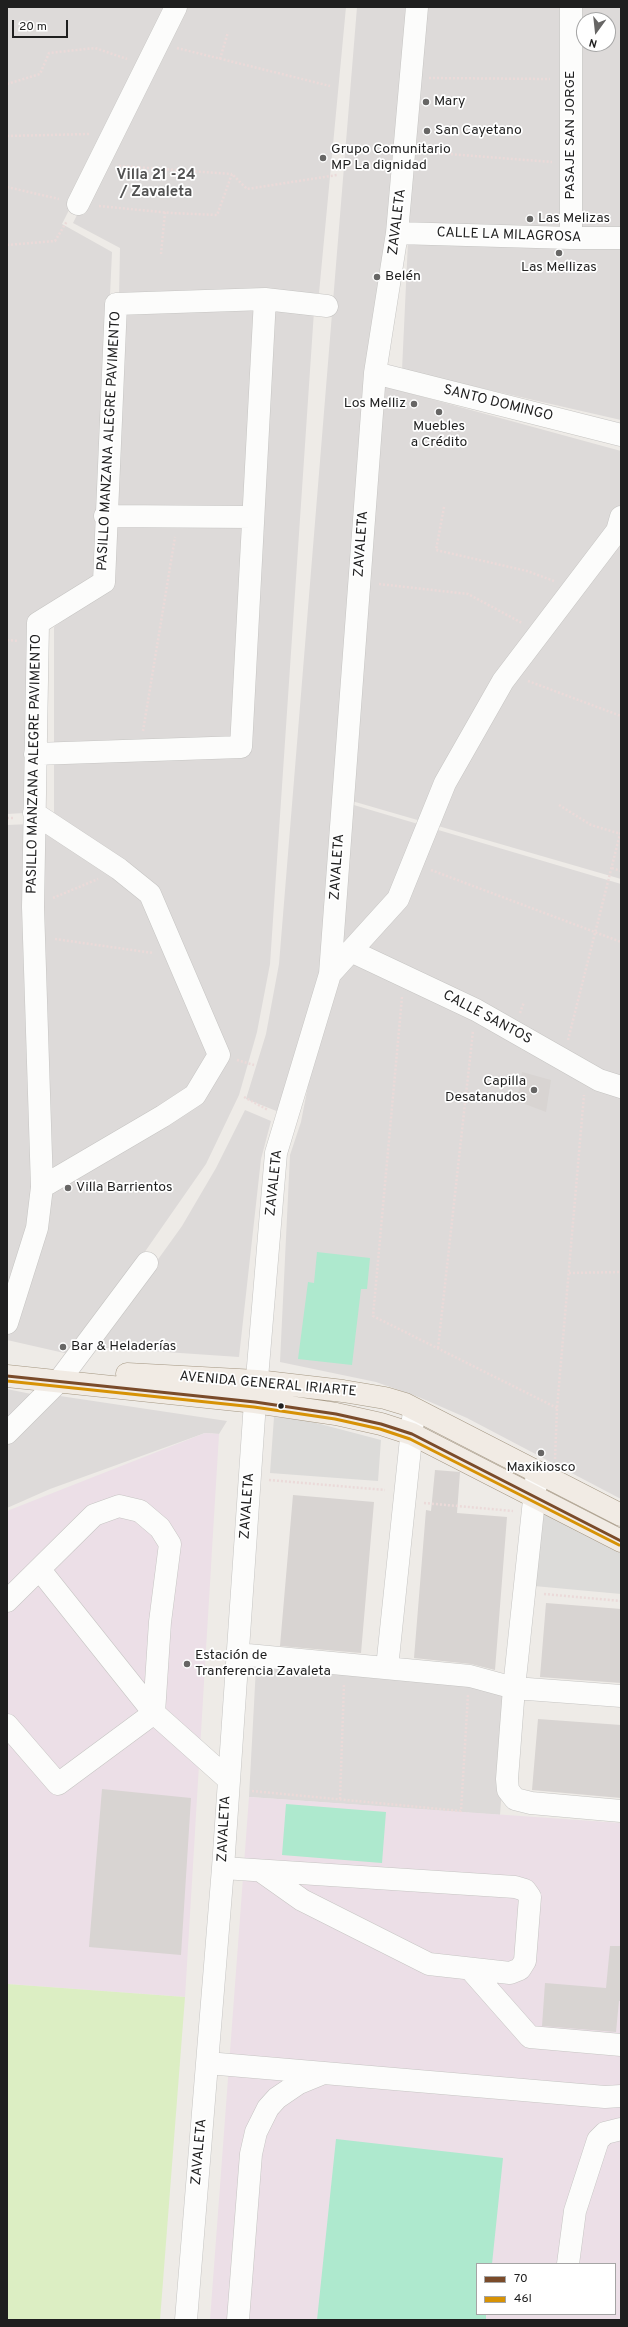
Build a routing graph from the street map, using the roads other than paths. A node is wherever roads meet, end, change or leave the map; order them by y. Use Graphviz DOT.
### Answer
graph roads {
  1 [pos="176,7"];
  2 [pos="417,7"];
  3 [pos="571,7"];
  4 [pos="78,204"];
  5 [pos="398,233"];
  6 [pos="571,238"];
  7 [pos="621,238"];
  8 [pos="265,299"];
  9 [pos="327,306"];
  10 [pos="375,373"];
  11 [pos="621,435"];
  12 [pos="105,516"];
  13 [pos="253,517"];
  14 [pos="621,517"];
  15 [pos="35,754"];
  16 [pos="34,813"];
  17 [pos="351,951"];
  18 [pos="330,974"];
  19 [pos="621,1087"];
  20 [pos="42,1187"];
  21 [pos="147,1262"];
  22 [pos="7,1323"];
  23 [pos="7,1364"];
  24 [pos="7,1376"];
  25 [pos="62,1376"];
  26 [pos="256,1392"];
  27 [pos="414,1410"];
  28 [pos="7,1433"];
  29 [pos="412,1434"];
  30 [pos="546,1477"];
  31 [pos="534,1505"];
  32 [pos="621,1515"];
  33 [pos="621,1541"];
  34 [pos="40,1570"];
  35 [pos="7,1601"];
  36 [pos="237,1654"];
  37 [pos="387,1668"];
  38 [pos="514,1688"];
  39 [pos="621,1696"];
  40 [pos="154,1713"];
  41 [pos="7,1725"];
  42 [pos="228,1779"];
  43 [pos="621,1811"];
  44 [pos="223,1868"];
  45 [pos="261,1871"];
  46 [pos="470,1969"];
  47 [pos="621,2045"];
  48 [pos="207,2063"];
  49 [pos="322,2073"];
  50 [pos="621,2096"];
  51 [pos="621,2130"];
  52 [pos="568,2263"];
  53 [pos="186,2320"];
  54 [pos="238,2320"];
  1 -- 4 [label="street"];
  2 -- 5 [label="street, ZAVALETA"];
  3 -- 6 [label="street, PASAJE SAN JORGE"];
  5 -- 6 [label="street, CALLE LA MILAGROSA"];
  5 -- 10 [label="street, ZAVALETA"];
  6 -- 7 [label="street, CALLE LA MILAGROSA"];
  8 -- 9 [label="street, PASILLO MANZANA ALEGRE PAVIMENTO"];
  8 -- 12 [label="street, PASILLO MANZANA ALEGRE PAVIMENTO"];
  8 -- 13 [label="street"];
  10 -- 11 [label="street, SANTO DOMINGO"];
  10 -- 18 [label="street, ZAVALETA"];
  12 -- 13 [label="street"];
  12 -- 15 [label="street, PASILLO MANZANA ALEGRE PAVIMENTO"];
  13 -- 15 [label="street"];
  14 -- 17 [label="street"];
  15 -- 16 [label="street, PASILLO MANZANA ALEGRE PAVIMENTO"];
  16 -- 20 [label="street, PASILLO MANZANA ALEGRE PAVIMENTO"];
  16 -- 20 [label="street"];
  17 -- 18 [label="street"];
  17 -- 19 [label="street, CALLE SANTOS"];
  18 -- 26 [label="street, ZAVALETA"];
  20 -- 22 [label="street, PASILLO MANZANA ALEGRE PAVIMENTO"];
  21 -- 25 [label="street"];
  23 -- 25 [label="main road, AVENIDA GENERAL IRIARTE"];
  24 -- 25 [label="main road, AVENIDA GENERAL IRIARTE"];
  25 -- 26 [label="main road, AVENIDA GENERAL IRIARTE"];
  25 -- 28 [label="street"];
  26 -- 27 [label="main road, AVENIDA GENERAL IRIARTE"];
  26 -- 29 [label="main road, AVENIDA GENERAL IRIARTE"];
  26 -- 36 [label="street, ZAVALETA"];
  27 -- 29 [label="street"];
  27 -- 30 [label="main road, AVENIDA GENERAL IRIARTE"];
  29 -- 31 [label="main road, AVENIDA GENERAL IRIARTE"];
  29 -- 37 [label="street"];
  30 -- 31 [label="street"];
  30 -- 32 [label="main road, AVENIDA GENERAL IRIARTE"];
  31 -- 33 [label="main road, AVENIDA GENERAL IRIARTE"];
  31 -- 38 [label="street"];
  34 -- 35 [label="street"];
  34 -- 40 [label="street"];
  34 -- 40 [label="street"];
  36 -- 37 [label="street"];
  36 -- 42 [label="street, ZAVALETA"];
  37 -- 38 [label="street"];
  38 -- 39 [label="street"];
  38 -- 43 [label="street"];
  40 -- 41 [label="street"];
  40 -- 42 [label="street"];
  42 -- 44 [label="street, ZAVALETA"];
  44 -- 45 [label="street"];
  44 -- 48 [label="street, ZAVALETA"];
  45 -- 46 [label="street"];
  45 -- 46 [label="street"];
  46 -- 47 [label="street"];
  48 -- 49 [label="street"];
  48 -- 53 [label="street, ZAVALETA"];
  49 -- 50 [label="street"];
  49 -- 54 [label="street"];
  51 -- 52 [label="street"];
}
